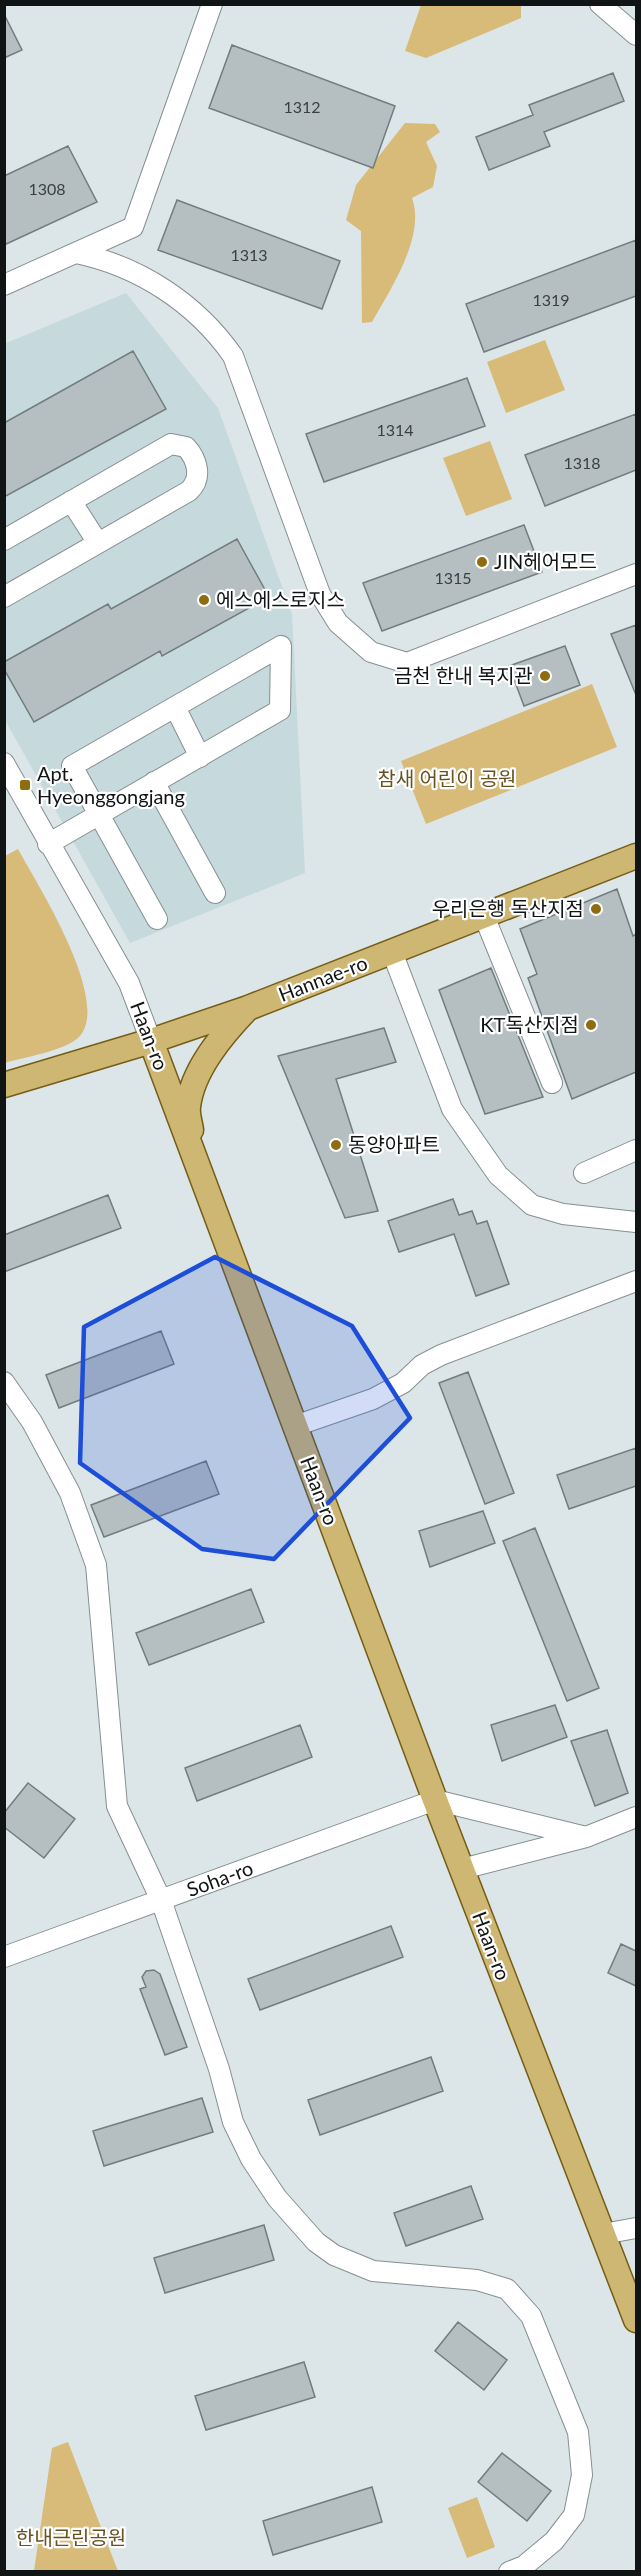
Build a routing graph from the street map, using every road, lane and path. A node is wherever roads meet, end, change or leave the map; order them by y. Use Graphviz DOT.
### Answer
graph roads {
  1 [pos="212,4"];
  2 [pos="600,4"];
  3 [pos="636,35"];
  4 [pos="76,253"];
  5 [pos="4,285"];
  6 [pos="71,501"];
  7 [pos="4,540"];
  8 [pos="98,543"];
  9 [pos="636,573"];
  10 [pos="4,597"];
  11 [pos="175,707"];
  12 [pos="200,757"];
  13 [pos="4,763"];
  14 [pos="154,782"];
  15 [pos="98,814"];
  16 [pos="48,844"];
  17 [pos="635,861"];
  18 [pos="215,893"];
  19 [pos="484,916"];
  20 [pos="157,919"];
  21 [pos="392,952"];
  22 [pos="248,1008"];
  23 [pos="151,1041"];
  24 [pos="552,1083"];
  25 [pos="4,1085"];
  26 [pos="636,1150"];
  27 [pos="195,1156"];
  28 [pos="584,1173"];
  29 [pos="636,1222"];
  30 [pos="636,1281"];
  31 [pos="4,1382"];
  32 [pos="295,1426"];
  33 [pos="435,1800"];
  34 [pos="636,1818"];
  35 [pos="586,1837"];
  36 [pos="462,1869"];
  37 [pos="161,1900"];
  38 [pos="4,1957"];
  39 [pos="636,2228"];
  40 [pos="603,2234"];
  41 [pos="636,2320"];
  42 [pos="508,2571"];
  1 -- 4 [label="street"];
  2 -- 3 [label="street"];
  4 -- 5 [label="street"];
  4 -- 9 [label="street"];
  6 -- 7 [label="street"];
  6 -- 8 [label="street"];
  6 -- 8 [label="street"];
  8 -- 10 [label="street"];
  11 -- 12 [label="street"];
  11 -- 12 [label="street"];
  11 -- 15 [label="street"];
  12 -- 14 [label="street"];
  13 -- 16 [label="street, Haan-ro"];
  14 -- 15 [label="street"];
  14 -- 18 [label="street"];
  15 -- 16 [label="street"];
  15 -- 20 [label="street"];
  16 -- 23 [label="street, Haan-ro"];
  17 -- 19 [label="main road, Hannae-ro"];
  19 -- 21 [label="main road, Hannae-ro"];
  19 -- 24 [label="street"];
  21 -- 22 [label="main road, Hannae-ro"];
  21 -- 29 [label="street"];
  22 -- 23 [label="main road, Hannae-ro"];
  22 -- 27 [label="main road"];
  23 -- 25 [label="main road, Hannae-ro"];
  23 -- 27 [label="main road, Haan-ro"];
  26 -- 28 [label="street"];
  27 -- 32 [label="main road, Haan-ro"];
  30 -- 32 [label="street"];
  31 -- 37 [label="street"];
  32 -- 33 [label="main road, Haan-ro"];
  33 -- 35 [label="street"];
  33 -- 36 [label="main road, Haan-ro"];
  33 -- 37 [label="street, Soha-ro"];
  34 -- 35 [label="street"];
  35 -- 36 [label="street"];
  36 -- 40 [label="main road, Haan-ro"];
  37 -- 38 [label="street, Soha-ro"];
  37 -- 42 [label="street"];
  39 -- 40 [label="street"];
  40 -- 41 [label="main road, Haan-ro"];
}
